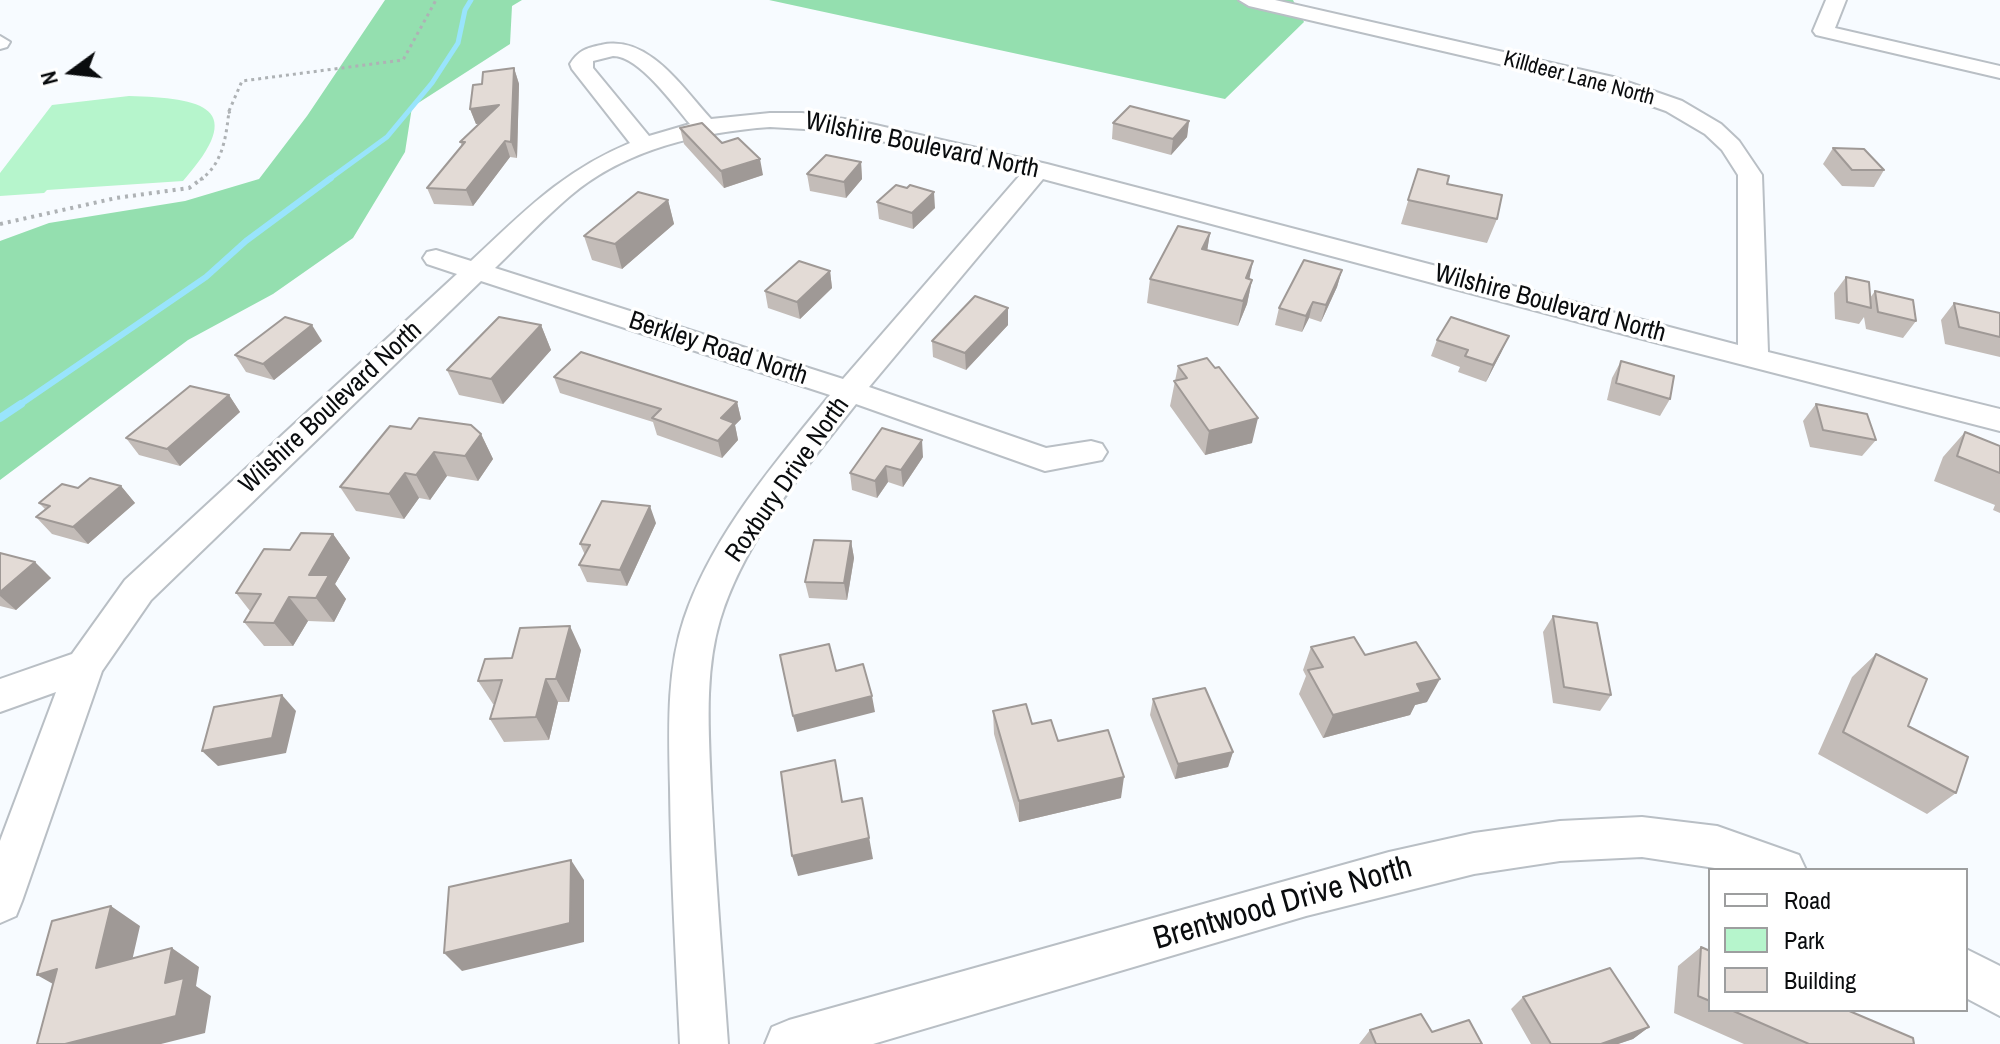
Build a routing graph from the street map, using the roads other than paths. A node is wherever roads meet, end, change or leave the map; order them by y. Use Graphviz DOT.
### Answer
graph roads {
  1 [pos="1249,0"];
  2 [pos="1836,0"];
  3 [pos="2000,72"];
  4 [pos="706,128"];
  5 [pos="643,143"];
  6 [pos="1038,169"];
  7 [pos="436,258"];
  8 [pos="478,270"];
  9 [pos="1753,358"];
  10 [pos="849,391"];
  11 [pos="2000,420"];
  12 [pos="1091,452"];
  13 [pos="85,665"];
  14 [pos="0,696"];
  15 [pos="1780,868"];
  16 [pos="0,901"];
  17 [pos="1968,973"];
  18 [pos="2000,992"];
  19 [pos="704,1044"];
  20 [pos="789,1044"];
  1 -- 9 [label="street, Killdeer Lane North"];
  2 -- 3 [label="street"];
  4 -- 5 [label="street, Wilshire Boulevard North"];
  4 -- 5 [label="street"];
  4 -- 6 [label="street, Wilshire Boulevard North"];
  5 -- 8 [label="street, Wilshire Boulevard North"];
  6 -- 9 [label="street, Wilshire Boulevard North"];
  6 -- 10 [label="street, Roxbury Drive North"];
  7 -- 8 [label="street, Berkley Road North"];
  8 -- 10 [label="street, Berkley Road North"];
  8 -- 13 [label="street, Wilshire Boulevard North"];
  9 -- 11 [label="street, Wilshire Boulevard North"];
  10 -- 12 [label="street, Berkley Road North"];
  10 -- 19 [label="street, Roxbury Drive North"];
  13 -- 14 [label="street"];
  13 -- 16 [label="street, Wilshire Boulevard North"];
  15 -- 20 [label="street, Brentwood Drive North"];
  17 -- 18 [label="street"];
}
